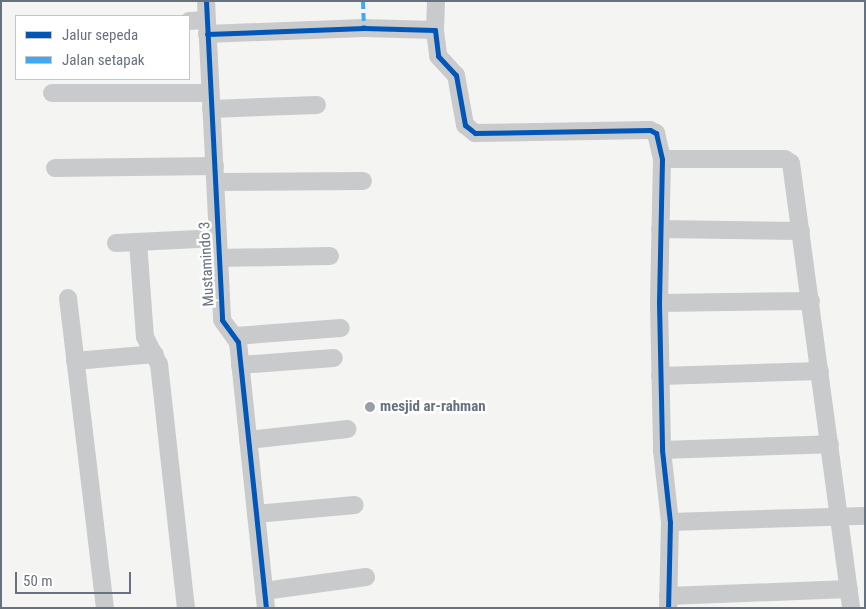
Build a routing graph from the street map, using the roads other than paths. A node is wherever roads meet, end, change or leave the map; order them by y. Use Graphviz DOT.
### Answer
graph roads {
  1 [pos="206,1"];
  2 [pos="436,1"];
  3 [pos="200,25"];
  4 [pos="435,30"];
  5 [pos="52,93"];
  6 [pos="210,101"];
  7 [pos="317,105"];
  8 [pos="662,159"];
  9 [pos="56,168"];
  10 [pos="215,174"];
  11 [pos="363,181"];
  12 [pos="660,229"];
  13 [pos="801,231"];
  14 [pos="218,238"];
  15 [pos="138,242"];
  16 [pos="116,243"];
  17 [pos="330,256"];
  18 [pos="219,258"];
  19 [pos="68,298"];
  20 [pos="812,301"];
  21 [pos="659,303"];
  22 [pos="341,328"];
  23 [pos="235,336"];
  24 [pos="154,354"];
  25 [pos="334,358"];
  26 [pos="75,361"];
  27 [pos="240,364"];
  28 [pos="820,371"];
  29 [pos="660,376"];
  30 [pos="348,430"];
  31 [pos="248,440"];
  32 [pos="830,444"];
  33 [pos="662,450"];
  34 [pos="354,505"];
  35 [pos="256,514"];
  36 [pos="840,516"];
  37 [pos="865,516"];
  38 [pos="670,522"];
  39 [pos="366,577"];
  40 [pos="849,589"];
  41 [pos="265,599"];
  42 [pos="668,602"];
  43 [pos="105,608"];
  44 [pos="186,608"];
  45 [pos="852,608"];
  1 -- 3 [label="street, Mustamindo 3"];
  2 -- 4 [label="street"];
  3 -- 4 [label="street"];
  3 -- 6 [label="street, Mustamindo 3"];
  4 -- 8 [label="street"];
  5 -- 6 [label="street"];
  6 -- 7 [label="street"];
  6 -- 10 [label="street, Mustamindo 3"];
  8 -- 12 [label="street"];
  8 -- 13 [label="street"];
  9 -- 10 [label="street"];
  10 -- 11 [label="street"];
  10 -- 14 [label="street, Mustamindo 3"];
  12 -- 13 [label="street"];
  12 -- 21 [label="street"];
  13 -- 20 [label="street"];
  14 -- 15 [label="street"];
  14 -- 18 [label="street, Mustamindo 3"];
  15 -- 16 [label="street"];
  15 -- 24 [label="street"];
  17 -- 18 [label="street"];
  18 -- 23 [label="street, Mustamindo 3"];
  19 -- 26 [label="street"];
  20 -- 21 [label="street"];
  20 -- 28 [label="street"];
  21 -- 29 [label="street"];
  22 -- 23 [label="street"];
  23 -- 27 [label="street, Mustamindo 3"];
  24 -- 26 [label="street"];
  24 -- 44 [label="street"];
  25 -- 27 [label="street"];
  26 -- 43 [label="street"];
  27 -- 31 [label="street, Mustamindo 3"];
  28 -- 29 [label="street"];
  28 -- 32 [label="street"];
  29 -- 33 [label="street"];
  30 -- 31 [label="street"];
  31 -- 35 [label="street, Mustamindo 3"];
  32 -- 33 [label="street"];
  32 -- 36 [label="street"];
  33 -- 38 [label="street"];
  34 -- 35 [label="street"];
  35 -- 41 [label="street, Mustamindo 3"];
  36 -- 37 [label="street"];
  36 -- 38 [label="street"];
  36 -- 40 [label="street"];
  38 -- 42 [label="street"];
  39 -- 41 [label="street"];
  40 -- 42 [label="street"];
  40 -- 45 [label="street"];
}
